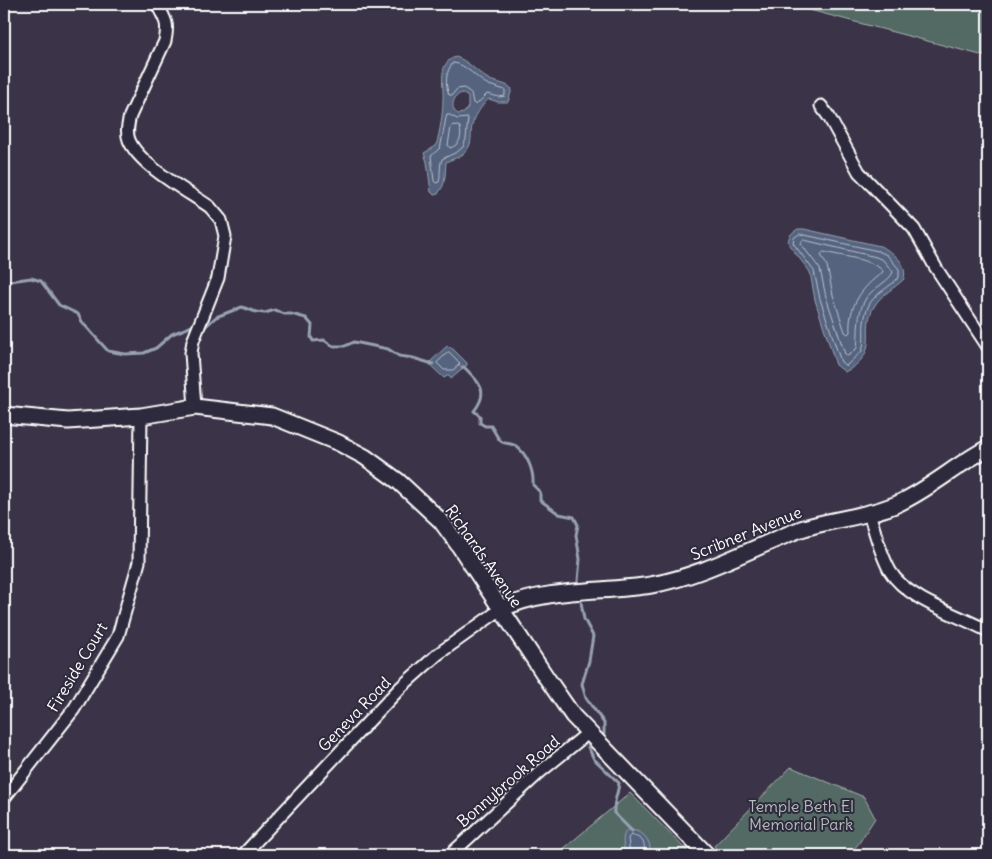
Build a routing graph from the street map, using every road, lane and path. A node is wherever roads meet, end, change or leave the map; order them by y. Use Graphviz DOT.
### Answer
graph roads {
  1 [pos="157,4"];
  2 [pos="821,106"];
  3 [pos="988,347"];
  4 [pos="195,407"];
  5 [pos="4,415"];
  6 [pos="141,416"];
  7 [pos="988,448"];
  8 [pos="868,512"];
  9 [pos="501,610"];
  10 [pos="988,631"];
  11 [pos="588,733"];
  12 [pos="4,798"];
  13 [pos="243,855"];
  14 [pos="450,855"];
  15 [pos="707,855"];
  1 -- 4 [label="street"];
  2 -- 3 [label="street"];
  4 -- 6 [label="street, Richards Avenue"];
  4 -- 9 [label="street, Richards Avenue"];
  5 -- 6 [label="street, Richards Avenue"];
  6 -- 12 [label="street, Fireside Court"];
  7 -- 8 [label="street, Scribner Avenue"];
  8 -- 9 [label="street, Scribner Avenue"];
  8 -- 10 [label="street"];
  9 -- 11 [label="street, Richards Avenue"];
  9 -- 13 [label="street, Geneva Road"];
  11 -- 14 [label="street, Bonnybrook Road"];
  11 -- 15 [label="street, Richards Avenue"];
}
